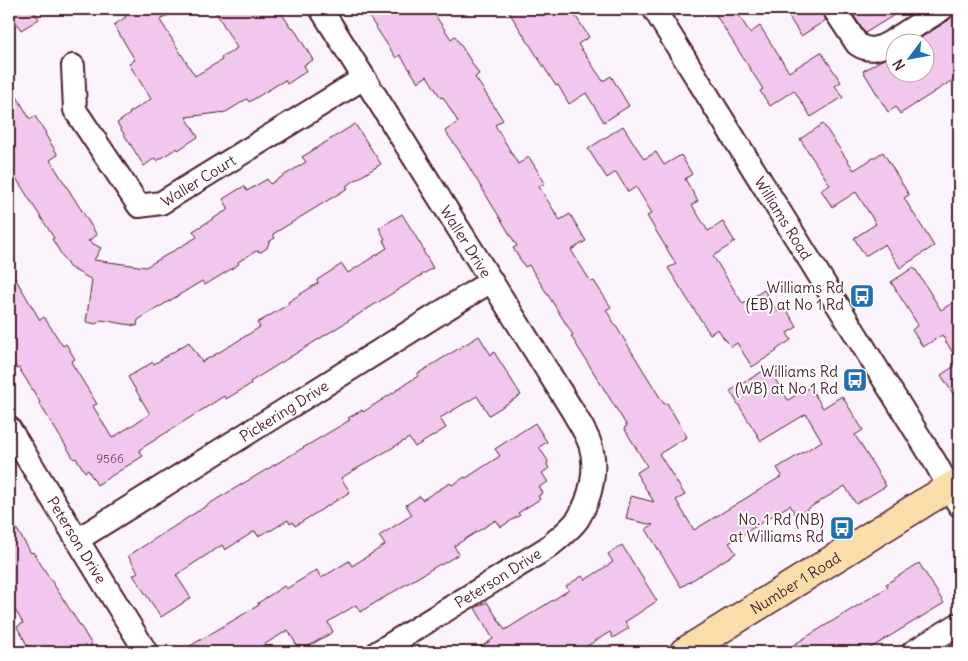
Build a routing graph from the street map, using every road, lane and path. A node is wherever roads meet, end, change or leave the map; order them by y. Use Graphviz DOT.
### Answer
graph roads {
  1 [pos="322,9"];
  2 [pos="654,9"];
  3 [pos="834,9"];
  4 [pos="942,9"];
  5 [pos="73,66"];
  6 [pos="364,78"];
  7 [pos="491,281"];
  8 [pos="9,428"];
  9 [pos="592,480"];
  10 [pos="956,492"];
  11 [pos="77,540"];
  12 [pos="959,624"];
  13 [pos="146,652"];
  14 [pos="378,652"];
  15 [pos="684,652"];
  16 [pos="913,652"];
  1 -- 6 [label="street, Waller Drive"];
  2 -- 10 [label="street, Williams Road"];
  3 -- 4 [label="street"];
  5 -- 6 [label="street, Waller Court"];
  6 -- 7 [label="street, Waller Drive"];
  7 -- 9 [label="street, Waller Drive"];
  7 -- 11 [label="street, Pickering Drive"];
  8 -- 11 [label="street, Peterson Drive"];
  9 -- 14 [label="street, Peterson Drive"];
  10 -- 15 [label="main road, Number 1 Road"];
  11 -- 13 [label="street, Peterson Drive"];
  12 -- 16 [label="street"];
}
